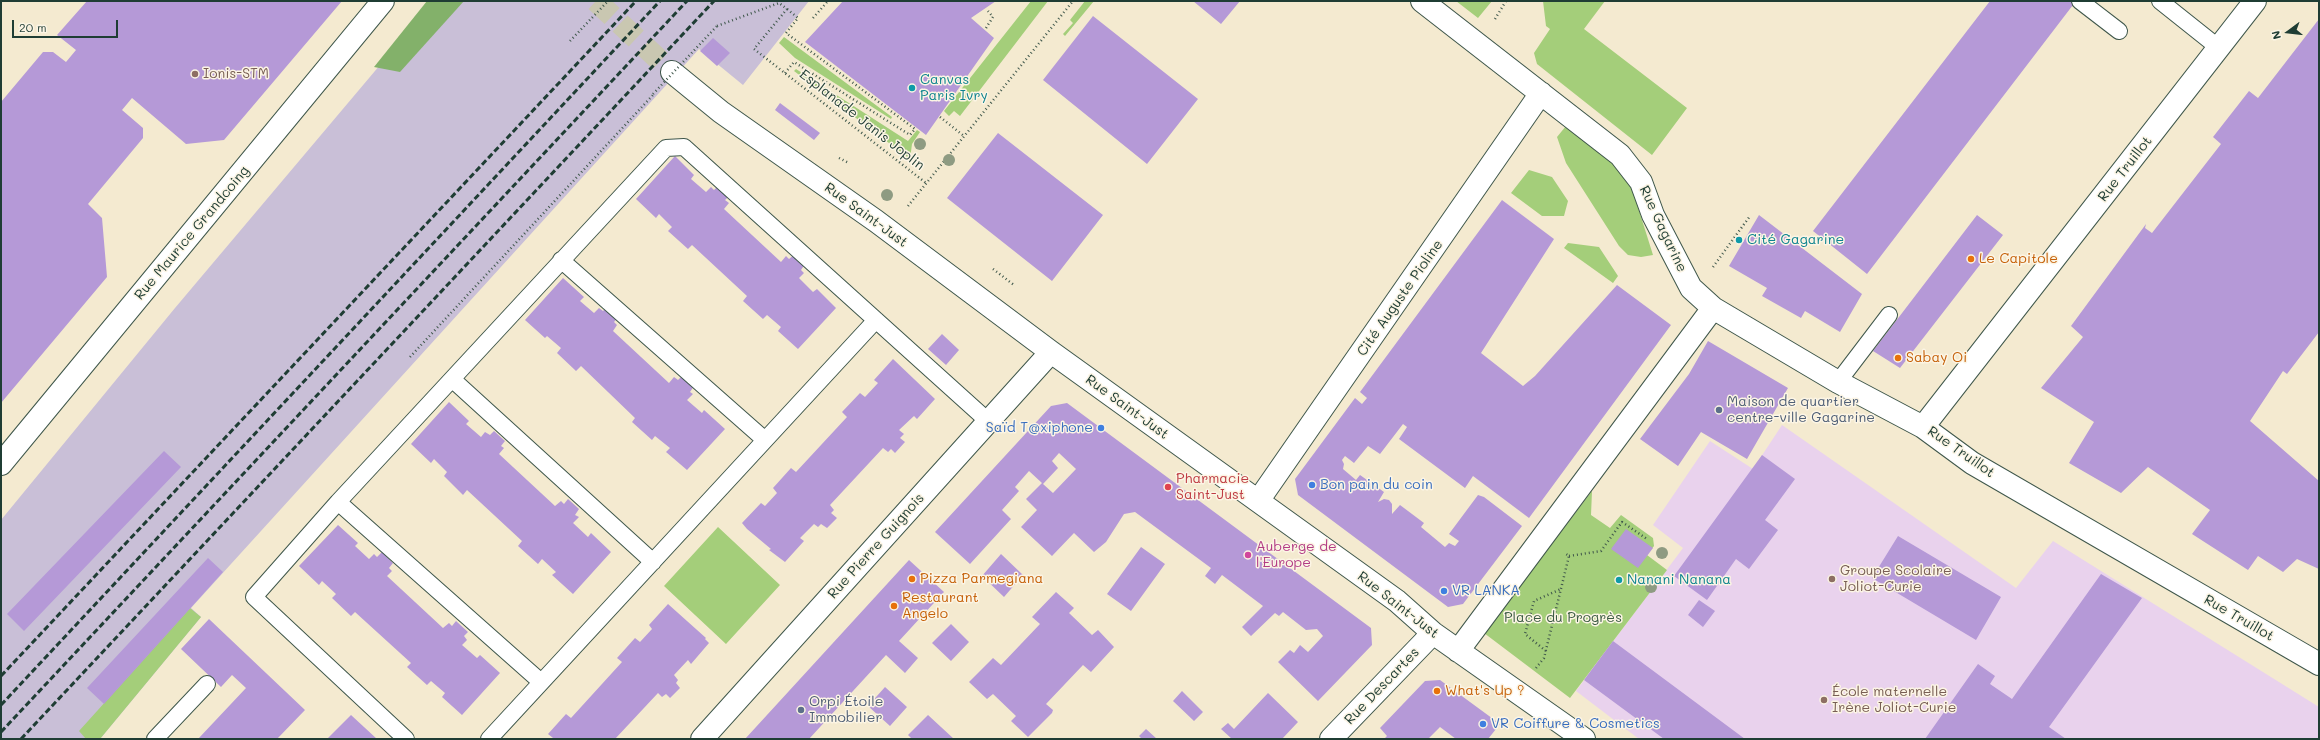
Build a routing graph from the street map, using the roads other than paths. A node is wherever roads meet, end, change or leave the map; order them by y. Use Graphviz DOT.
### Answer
graph roads {
  1 [pos="383,1"];
  2 [pos="1422,1"];
  3 [pos="2080,1"];
  4 [pos="2160,1"];
  5 [pos="2255,1"];
  6 [pos="2119,31"];
  7 [pos="2219,48"];
  8 [pos="672,72"];
  9 [pos="1541,93"];
  10 [pos="562,260"];
  11 [pos="1713,308"];
  12 [pos="1889,315"];
  13 [pos="876,320"];
  14 [pos="1051,352"];
  15 [pos="452,379"];
  16 [pos="1838,382"];
  17 [pos="989,422"];
  18 [pos="1923,426"];
  19 [pos="765,440"];
  20 [pos="1,464"];
  21 [pos="1258,501"];
  22 [pos="338,502"];
  23 [pos="653,562"];
  24 [pos="1433,633"];
  25 [pos="1458,651"];
  26 [pos="2319,664"];
  27 [pos="541,682"];
  28 [pos="207,684"];
  29 [pos="155,739"];
  30 [pos="406,739"];
  31 [pos="489,739"];
  32 [pos="702,739"];
  33 [pos="1331,739"];
  34 [pos="1584,739"];
  1 -- 20 [label="street, Rue Maurice Grandcoing"];
  2 -- 9 [label="street, Rue Gagarine"];
  3 -- 6 [label="lane"];
  4 -- 7 [label="lane"];
  5 -- 7 [label="street, Rue Truillot"];
  7 -- 18 [label="street, Rue Truillot"];
  8 -- 14 [label="street, Rue Saint-Just"];
  9 -- 11 [label="street, Rue Gagarine"];
  9 -- 21 [label="street, Cité Auguste Pioline"];
  10 -- 13 [label="lane"];
  10 -- 15 [label="lane"];
  10 -- 19 [label="lane"];
  11 -- 16 [label="street, Rue Gagarine"];
  11 -- 25 [label="street"];
  12 -- 16 [label="lane"];
  13 -- 17 [label="lane"];
  13 -- 19 [label="lane"];
  14 -- 17 [label="street, Rue Pierre Guignois"];
  14 -- 21 [label="street, Rue Saint-Just"];
  15 -- 22 [label="lane"];
  15 -- 23 [label="lane"];
  16 -- 18 [label="street, Rue Gagarine"];
  17 -- 32 [label="street, Rue Pierre Guignois"];
  18 -- 26 [label="street, Rue Truillot"];
  19 -- 23 [label="lane"];
  21 -- 24 [label="street, Rue Saint-Just"];
  22 -- 27 [label="lane"];
  22 -- 30 [label="lane"];
  23 -- 27 [label="lane"];
  24 -- 25 [label="street, Rue Saint-Just"];
  24 -- 33 [label="street, Rue Descartes"];
  25 -- 34 [label="street, Rue Saint-Just"];
  27 -- 31 [label="lane"];
  28 -- 29 [label="lane"];
}
